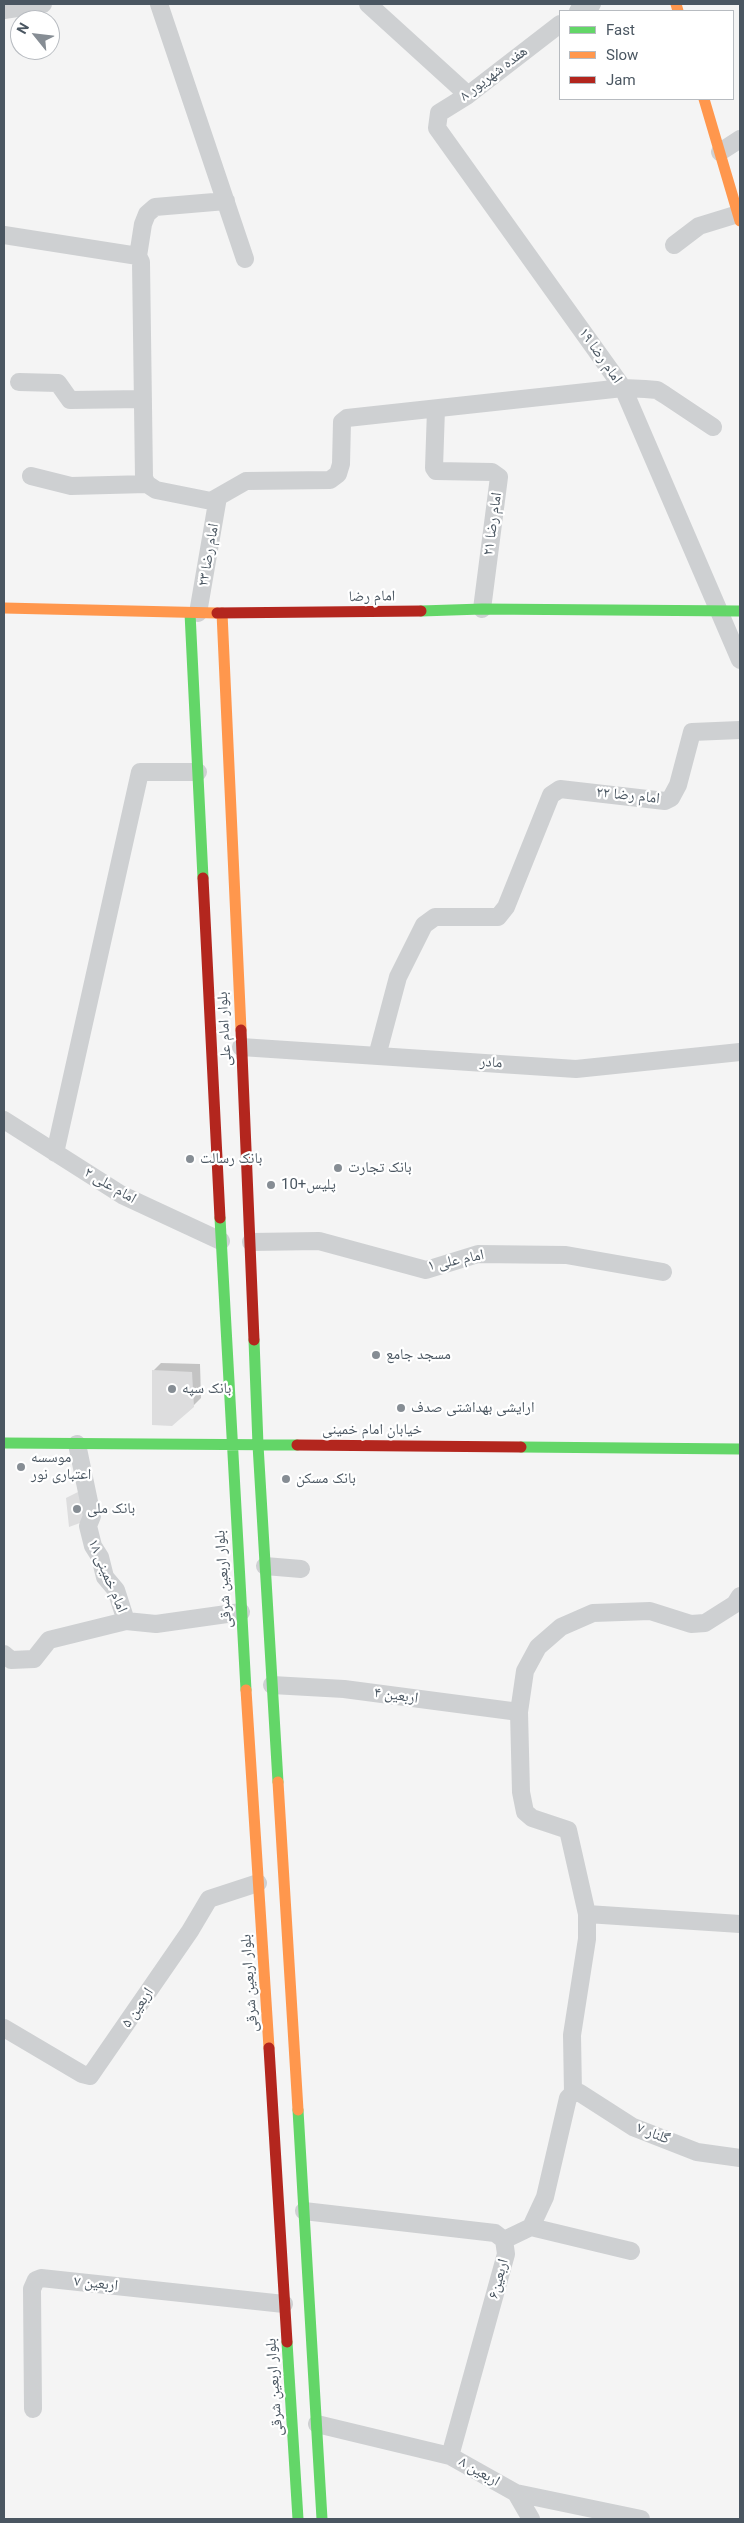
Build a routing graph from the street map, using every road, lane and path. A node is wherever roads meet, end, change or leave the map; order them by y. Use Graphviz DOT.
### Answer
graph roads {
  1 [pos="43,4"];
  2 [pos="159,4"];
  3 [pos="368,4"];
  4 [pos="592,4"];
  5 [pos="4,10"];
  6 [pos="580,10"];
  7 [pos="559,25"];
  8 [pos="468,95"];
  9 [pos="704,100"];
  10 [pos="437,128"];
  11 [pos="740,139"];
  12 [pos="720,152"];
  13 [pos="226,201"];
  14 [pos="739,218"];
  15 [pos="4,235"];
  16 [pos="674,245"];
  17 [pos="138,256"];
  18 [pos="245,259"];
  19 [pos="19,382"];
  20 [pos="623,388"];
  21 [pos="143,399"];
  22 [pos="436,409"];
  23 [pos="713,427"];
  24 [pos="31,476"];
  25 [pos="147,484"];
  26 [pos="218,497"];
  27 [pos="4,608"];
  28 [pos="482,609"];
  29 [pos="717,610"];
  30 [pos="740,611"];
  31 [pos="194,613"];
  32 [pos="222,613"];
  33 [pos="740,660"];
  34 [pos="740,730"];
  35 [pos="198,772"];
  36 [pos="241,1047"];
  37 [pos="740,1052"];
  38 [pos="377,1056"];
  39 [pos="4,1120"];
  40 [pos="55,1153"];
  41 [pos="221,1241"];
  42 [pos="251,1242"];
  43 [pos="663,1272"];
  44 [pos="4,1443"];
  45 [pos="77,1444"];
  46 [pos="231,1444"];
  47 [pos="258,1445"];
  48 [pos="740,1449"];
  49 [pos="265,1566"];
  50 [pos="301,1569"];
  51 [pos="740,1596"];
  52 [pos="241,1612"];
  53 [pos="126,1622"];
  54 [pos="4,1654"];
  55 [pos="272,1685"];
  56 [pos="519,1712"];
  57 [pos="258,1883"];
  58 [pos="587,1914"];
  59 [pos="740,1924"];
  60 [pos="4,2028"];
  61 [pos="573,2093"];
  62 [pos="740,2158"];
  63 [pos="304,2211"];
  64 [pos="531,2227"];
  65 [pos="504,2240"];
  66 [pos="631,2252"];
  67 [pos="284,2304"];
  68 [pos="33,2409"];
  69 [pos="317,2424"];
  70 [pos="450,2456"];
  71 [pos="516,2493"];
  72 [pos="298,2519"];
  73 [pos="322,2519"];
  74 [pos="530,2519"];
  75 [pos="641,2519"];
  1 -- 5 [label="street"];
  2 -- 13 [label="street"];
  3 -- 8 [label="street"];
  4 -- 6 [label="street"];
  7 -- 8 [label="street, هفده شهریور ۸"];
  8 -- 10 [label="street, هفده شهریور ۸"];
  9 -- 12 [label="main road"];
  10 -- 20 [label="street, امام رضا ۱۹"];
  11 -- 12 [label="street"];
  12 -- 14 [label="main road"];
  13 -- 17 [label="street"];
  13 -- 18 [label="street"];
  14 -- 16 [label="street"];
  15 -- 17 [label="street"];
  17 -- 21 [label="street"];
  19 -- 21 [label="street"];
  20 -- 22 [label="street"];
  20 -- 23 [label="street"];
  20 -- 29 [label="street, امام رضا ۱۹"];
  21 -- 25 [label="street"];
  22 -- 26 [label="street"];
  22 -- 28 [label="street, امام رضا ۲۱"];
  24 -- 25 [label="street"];
  25 -- 26 [label="street"];
  26 -- 31 [label="street, امام رضا ۲۳"];
  27 -- 31 [label="main road, امام رضا"];
  28 -- 29 [label="main road, امام رضا"];
  28 -- 32 [label="main road, امام رضا"];
  29 -- 30 [label="main road, امام رضا"];
  29 -- 33 [label="street"];
  31 -- 32 [label="main road, امام رضا"];
  31 -- 35 [label="main road, بلوار امام علی"];
  32 -- 36 [label="main road, بلوار امام علی"];
  34 -- 38 [label="street, امام رضا ۲۲"];
  35 -- 40 [label="street"];
  35 -- 41 [label="main road, بلوار امام علی"];
  36 -- 38 [label="street, مادر"];
  36 -- 42 [label="main road, بلوار امام علی"];
  37 -- 38 [label="street, مادر"];
  39 -- 40 [label="street, امام علی ۲"];
  40 -- 41 [label="street, امام علی ۲"];
  41 -- 46 [label="main road, بلوار امام علی"];
  42 -- 43 [label="street, امام علی ۱"];
  42 -- 47 [label="main road, بلوار امام علی"];
  44 -- 45 [label="main road, خیابان امام خمینی"];
  45 -- 46 [label="main road, خیابان امام خمینی"];
  45 -- 53 [label="street, امام خمینی ۱۸"];
  46 -- 47 [label="main road, خیابان امام خمینی"];
  46 -- 52 [label="main road, بلوار اربعین شرقی"];
  47 -- 48 [label="main road, خیابان امام خمینی"];
  47 -- 49 [label="main road"];
  49 -- 50 [label="street"];
  49 -- 55 [label="main road"];
  51 -- 56 [label="street"];
  52 -- 53 [label="street, امام خمینی ۱۸"];
  52 -- 57 [label="main road, بلوار اربعین شرقی"];
  53 -- 54 [label="street"];
  55 -- 56 [label="street, اربعین ۴"];
  55 -- 63 [label="main road"];
  56 -- 58 [label="street"];
  57 -- 60 [label="street, اربعین ۵"];
  57 -- 67 [label="main road, بلوار اربعین شرقی"];
  58 -- 59 [label="street"];
  58 -- 61 [label="street"];
  61 -- 62 [label="street, گلنار ۷"];
  61 -- 64 [label="street"];
  63 -- 65 [label="street, اربعین۶"];
  63 -- 69 [label="main road"];
  64 -- 65 [label="street"];
  64 -- 66 [label="street"];
  65 -- 70 [label="street, اربعین۶"];
  67 -- 68 [label="street, اربعین ۷"];
  67 -- 72 [label="main road, بلوار اربعین شرقی"];
  69 -- 70 [label="street, اربعین ۸"];
  69 -- 73 [label="main road"];
  70 -- 71 [label="street, اربعین ۸"];
  71 -- 74 [label="street"];
  71 -- 75 [label="street, اربعین ۸"];
}
